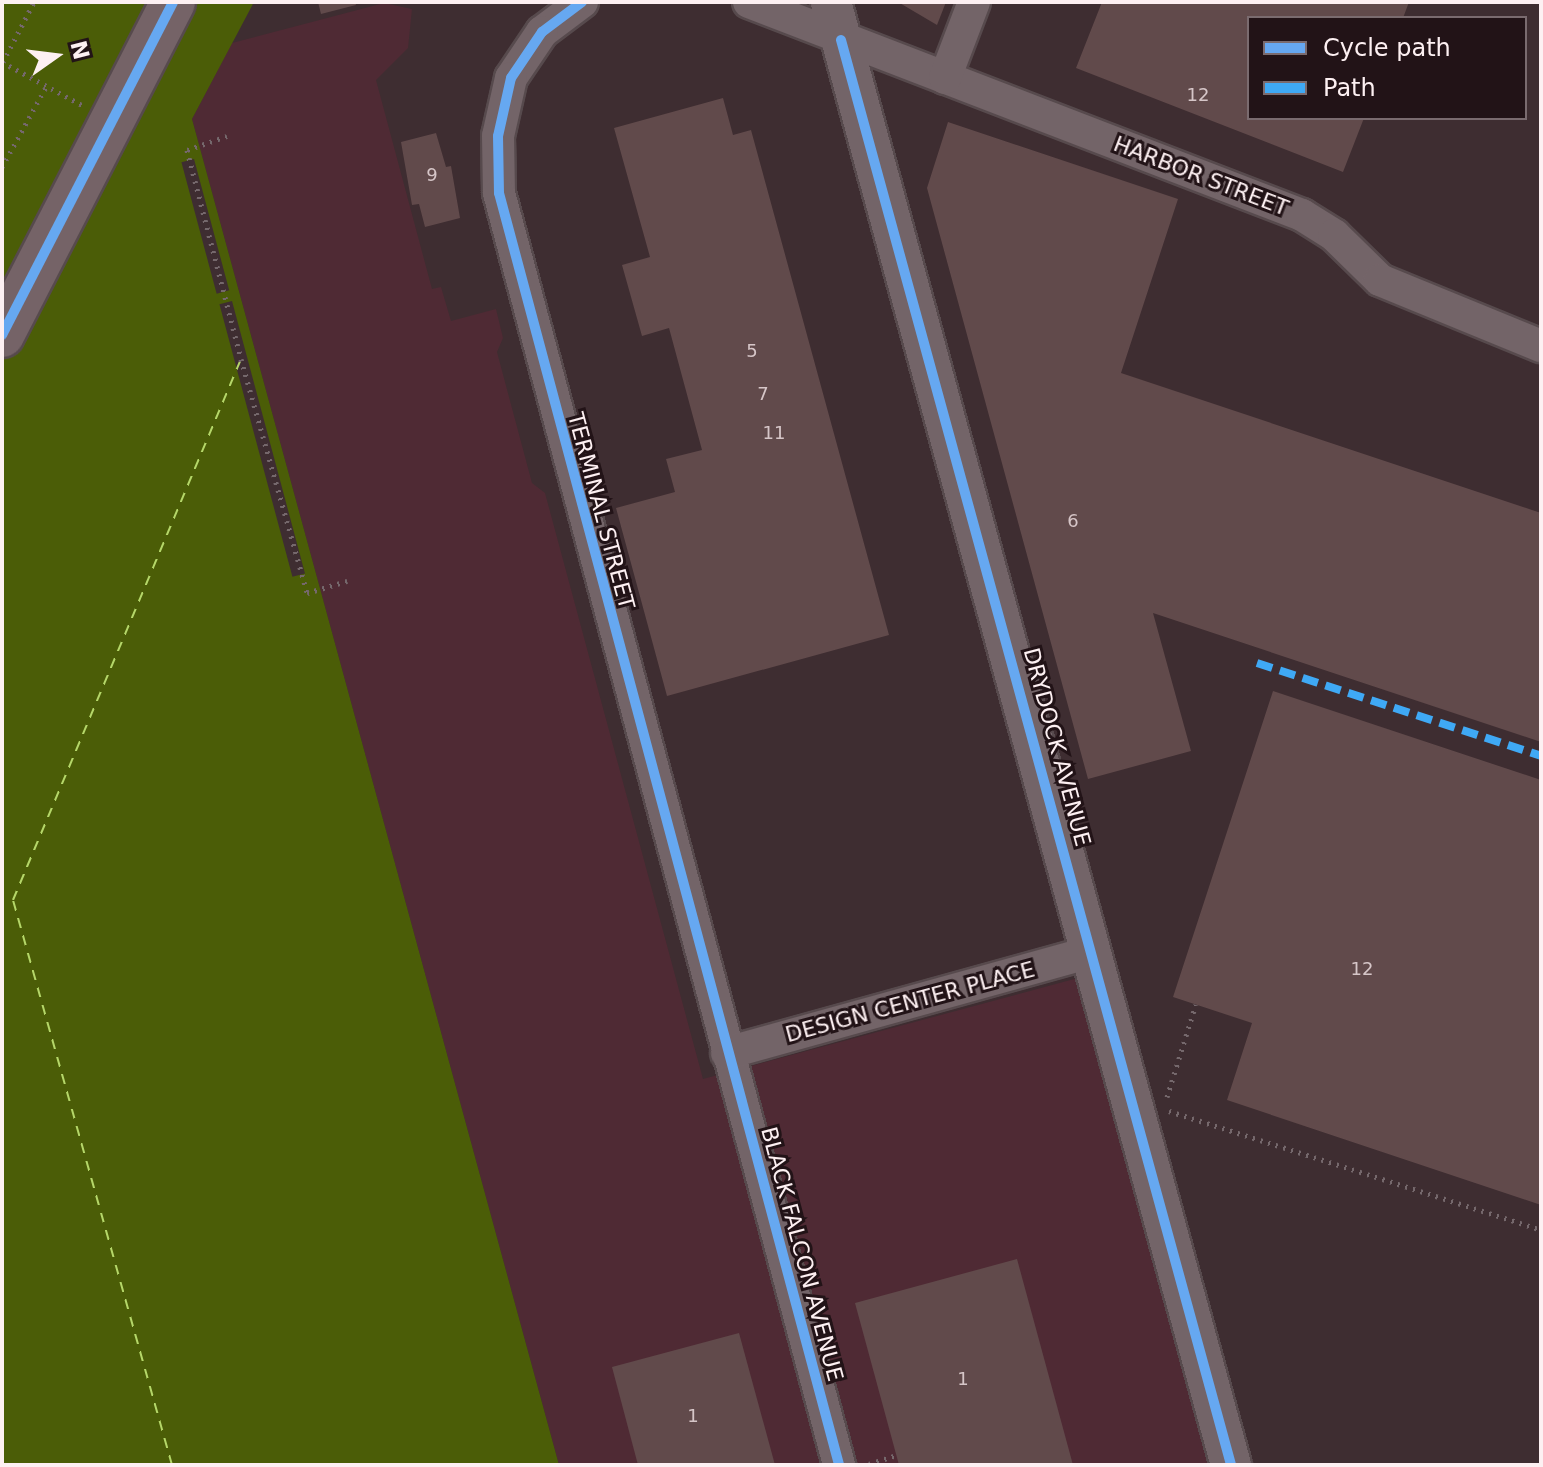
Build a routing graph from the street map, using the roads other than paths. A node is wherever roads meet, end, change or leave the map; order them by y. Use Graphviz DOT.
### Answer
graph roads {
  1 [pos="173,2"];
  2 [pos="582,2"];
  3 [pos="749,2"];
  4 [pos="831,2"];
  5 [pos="974,2"];
  6 [pos="841,40"];
  7 [pos="945,78"];
  8 [pos="2,335"];
  9 [pos="1541,346"];
  10 [pos="1092,952"];
  11 [pos="727,1053"];
  12 [pos="839,1465"];
  13 [pos="1231,1465"];
  1 -- 8 [label="main road"];
  2 -- 11 [label="street, TERMINAL STREET"];
  3 -- 6 [label="street"];
  4 -- 6 [label="street, DRYDOCK AVENUE"];
  5 -- 7 [label="street"];
  6 -- 7 [label="street, HARBOR STREET"];
  6 -- 10 [label="street, DRYDOCK AVENUE"];
  7 -- 9 [label="street, HARBOR STREET"];
  10 -- 11 [label="street, DESIGN CENTER PLACE"];
  10 -- 13 [label="street, DRYDOCK AVENUE"];
  11 -- 12 [label="street, BLACK FALCON AVENUE"];
}
